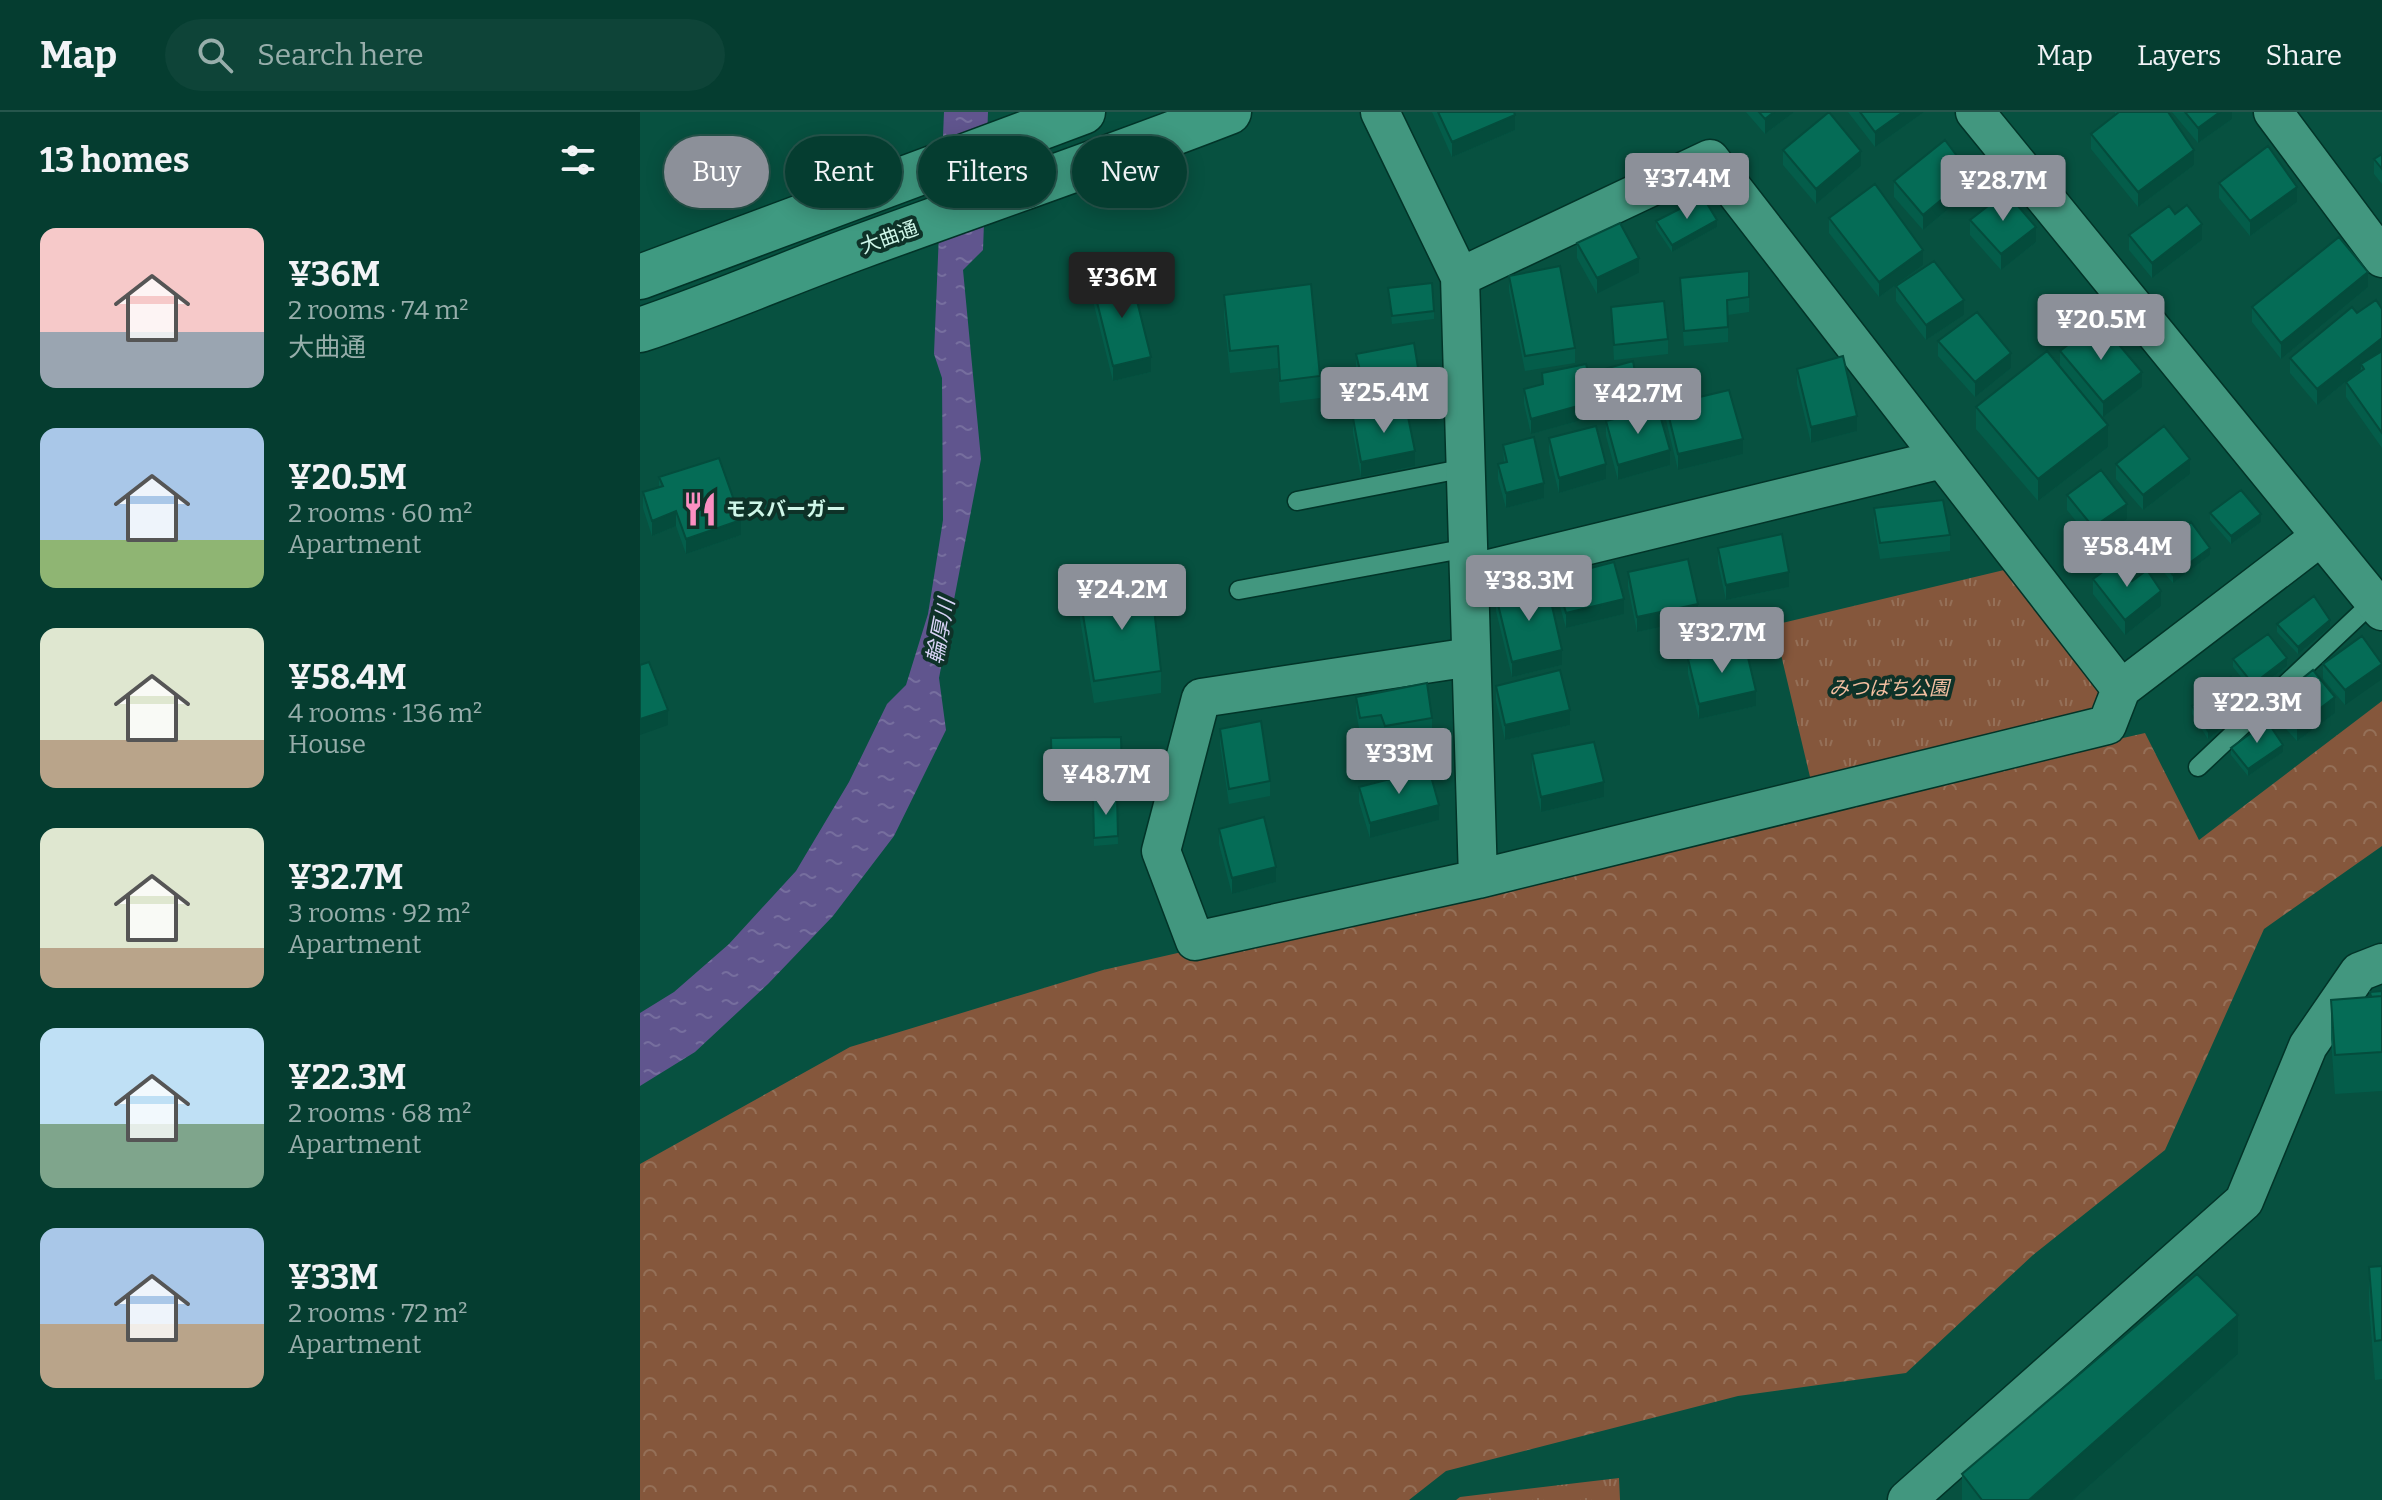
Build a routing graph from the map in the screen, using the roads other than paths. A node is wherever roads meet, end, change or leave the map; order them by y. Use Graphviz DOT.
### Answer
graph roads {
  1 [pos="1083,112"];
  2 [pos="1229,112"];
  3 [pos="1380,112"];
  4 [pos="1975,112"];
  5 [pos="2273,112"];
  6 [pos="2382,258"];
  7 [pos="640,277"];
  8 [pos="1460,277"];
  9 [pos="640,330"];
  10 [pos="1942,459"];
  11 [pos="1466,468"];
  12 [pos="1297,501"];
  13 [pos="2320,537"];
  14 [pos="1469,561"];
  15 [pos="1239,590"];
  16 [pos="2378,606"];
  17 [pos="1471,657"];
  18 [pos="2121,689"];
  19 [pos="2198,767"];
  20 [pos="1478,879"];
  21 [pos="2382,963"];
  22 [pos="1907,1500"];
  1 -- 7 [label="main road"];
  2 -- 9 [label="main road, 大曲通"];
  3 -- 8 [label="street"];
  4 -- 13 [label="street"];
  5 -- 6 [label="street"];
  8 -- 10 [label="street"];
  8 -- 11 [label="street"];
  10 -- 14 [label="street"];
  10 -- 18 [label="street"];
  11 -- 12 [label="lane"];
  11 -- 14 [label="street"];
  13 -- 16 [label="street"];
  13 -- 18 [label="street"];
  14 -- 15 [label="lane"];
  14 -- 17 [label="street"];
  16 -- 19 [label="lane"];
  17 -- 20 [label="street"];
  17 -- 20 [label="street"];
  18 -- 20 [label="street"];
  21 -- 22 [label="street"];
}
